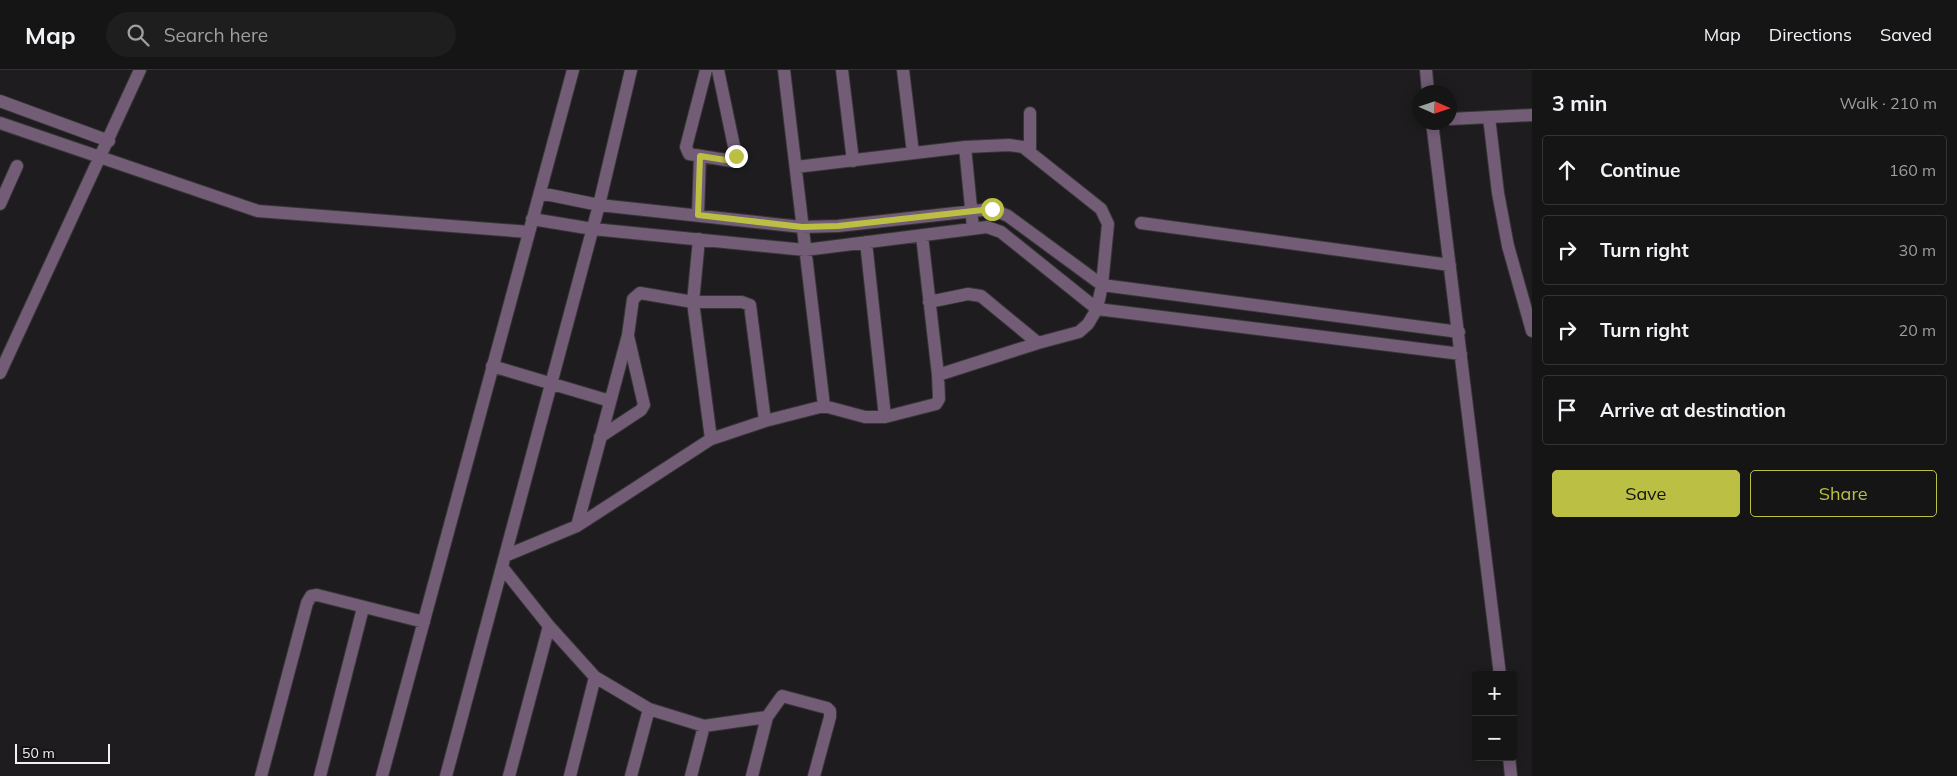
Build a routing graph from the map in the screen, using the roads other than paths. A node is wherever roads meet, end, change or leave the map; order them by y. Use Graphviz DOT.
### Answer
graph roads {
  1 [pos="140,70"];
  2 [pos="573,70"];
  3 [pos="631,70"];
  4 [pos="706,70"];
  5 [pos="718,70"];
  6 [pos="784,70"];
  7 [pos="842,70"];
  8 [pos="903,70"];
  9 [pos="1426,70"];
  10 [pos="1427,85"];
  11 [pos="0,101"];
  12 [pos="1030,113"];
  13 [pos="1532,115"];
  14 [pos="1489,117"];
  15 [pos="1457,119"];
  16 [pos="0,123"];
  17 [pos="1433,130"];
  18 [pos="108,141"];
  19 [pos="965,147"];
  20 [pos="1030,151"];
  21 [pos="913,153"];
  22 [pos="700,156"];
  23 [pos="100,159"];
  24 [pos="853,161"];
  25 [pos="17,166"];
  26 [pos="796,167"];
  27 [pos="540,193"];
  28 [pos="1,198"];
  29 [pos="599,205"];
  30 [pos="970,210"];
  31 [pos="698,215"];
  32 [pos="1141,222"];
  33 [pos="531,226"];
  34 [pos="802,227"];
  35 [pos="973,228"];
  36 [pos="593,229"];
  37 [pos="922,236"];
  38 [pos="699,239"];
  39 [pos="866,242"];
  40 [pos="805,250"];
  41 [pos="1450,265"];
  42 [pos="1107,286"];
  43 [pos="693,302"];
  44 [pos="929,302"];
  45 [pos="1103,310"];
  46 [pos="1375,321"];
  47 [pos="1532,331"];
  48 [pos="1459,332"];
  49 [pos="628,335"];
  50 [pos="1038,342"];
  51 [pos="1373,343"];
  52 [pos="1461,354"];
  53 [pos="492,366"];
  54 [pos="0,374"];
  55 [pos="938,375"];
  56 [pos="550,384"];
  57 [pos="610,401"];
  58 [pos="824,406"];
  59 [pos="885,417"];
  60 [pos="765,420"];
  61 [pos="600,437"];
  62 [pos="711,439"];
  63 [pos="578,526"];
  64 [pos="503,561"];
  65 [pos="363,608"];
  66 [pos="424,622"];
  67 [pos="549,626"];
  68 [pos="1500,671"];
  69 [pos="595,677"];
  70 [pos="649,709"];
  71 [pos="767,717"];
  72 [pos="704,726"];
  73 [pos="1509,761"];
  74 [pos="261,776"];
  75 [pos="320,776"];
  76 [pos="382,776"];
  77 [pos="446,776"];
  78 [pos="509,776"];
  79 [pos="570,776"];
  80 [pos="631,776"];
  81 [pos="691,776"];
  82 [pos="752,776"];
  83 [pos="814,776"];
  84 [pos="1511,776"];
  1 -- 18 [label="street"];
  2 -- 27 [label="street"];
  3 -- 29 [label="street"];
  4 -- 22 [label="street"];
  5 -- 22 [label="street"];
  6 -- 26 [label="street"];
  7 -- 24 [label="street"];
  8 -- 21 [label="street"];
  9 -- 10 [label="street"];
  11 -- 18 [label="street"];
  12 -- 20 [label="street"];
  13 -- 14 [label="street"];
  14 -- 15 [label="street"];
  14 -- 47 [label="street"];
  16 -- 23 [label="street"];
  17 -- 41 [label="street"];
  18 -- 23 [label="street"];
  19 -- 20 [label="street"];
  19 -- 21 [label="street"];
  19 -- 30 [label="street"];
  20 -- 42 [label="street"];
  21 -- 24 [label="street"];
  22 -- 31 [label="street"];
  23 -- 33 [label="street"];
  23 -- 54 [label="street"];
  24 -- 26 [label="street"];
  25 -- 28 [label="street"];
  26 -- 34 [label="street"];
  27 -- 29 [label="street"];
  27 -- 33 [label="street"];
  29 -- 31 [label="street"];
  29 -- 36 [label="street"];
  30 -- 34 [label="street"];
  30 -- 35 [label="street"];
  30 -- 42 [label="street"];
  31 -- 34 [label="street"];
  32 -- 41 [label="street"];
  33 -- 36 [label="street"];
  33 -- 53 [label="street"];
  34 -- 40 [label="street"];
  35 -- 37 [label="street"];
  35 -- 45 [label="street"];
  36 -- 38 [label="street"];
  36 -- 56 [label="street"];
  37 -- 39 [label="street"];
  37 -- 44 [label="street"];
  38 -- 40 [label="street"];
  38 -- 43 [label="street"];
  39 -- 40 [label="street"];
  39 -- 59 [label="street"];
  40 -- 58 [label="street"];
  41 -- 48 [label="street"];
  42 -- 45 [label="street"];
  42 -- 46 [label="street"];
  43 -- 49 [label="street"];
  43 -- 60 [label="street"];
  43 -- 62 [label="street"];
  44 -- 50 [label="street"];
  44 -- 55 [label="street"];
  45 -- 50 [label="street"];
  45 -- 51 [label="street"];
  46 -- 48 [label="street"];
  46 -- 51 [label="street"];
  48 -- 52 [label="street"];
  49 -- 57 [label="street"];
  49 -- 61 [label="street"];
  50 -- 55 [label="street"];
  51 -- 52 [label="street"];
  52 -- 68 [label="street"];
  53 -- 56 [label="street"];
  53 -- 66 [label="street"];
  55 -- 59 [label="street"];
  56 -- 57 [label="street"];
  56 -- 64 [label="street"];
  57 -- 61 [label="street"];
  58 -- 59 [label="street"];
  58 -- 60 [label="street"];
  60 -- 62 [label="street"];
  61 -- 63 [label="street"];
  62 -- 63 [label="street"];
  63 -- 64 [label="street"];
  64 -- 67 [label="street"];
  64 -- 77 [label="street"];
  65 -- 66 [label="street"];
  65 -- 74 [label="street"];
  65 -- 75 [label="street"];
  66 -- 76 [label="street"];
  67 -- 69 [label="street"];
  67 -- 78 [label="street"];
  69 -- 70 [label="street"];
  69 -- 79 [label="street"];
  70 -- 72 [label="street"];
  70 -- 80 [label="street"];
  71 -- 72 [label="street"];
  71 -- 82 [label="street"];
  71 -- 83 [label="street"];
  72 -- 81 [label="street"];
  73 -- 84 [label="street"];
}
